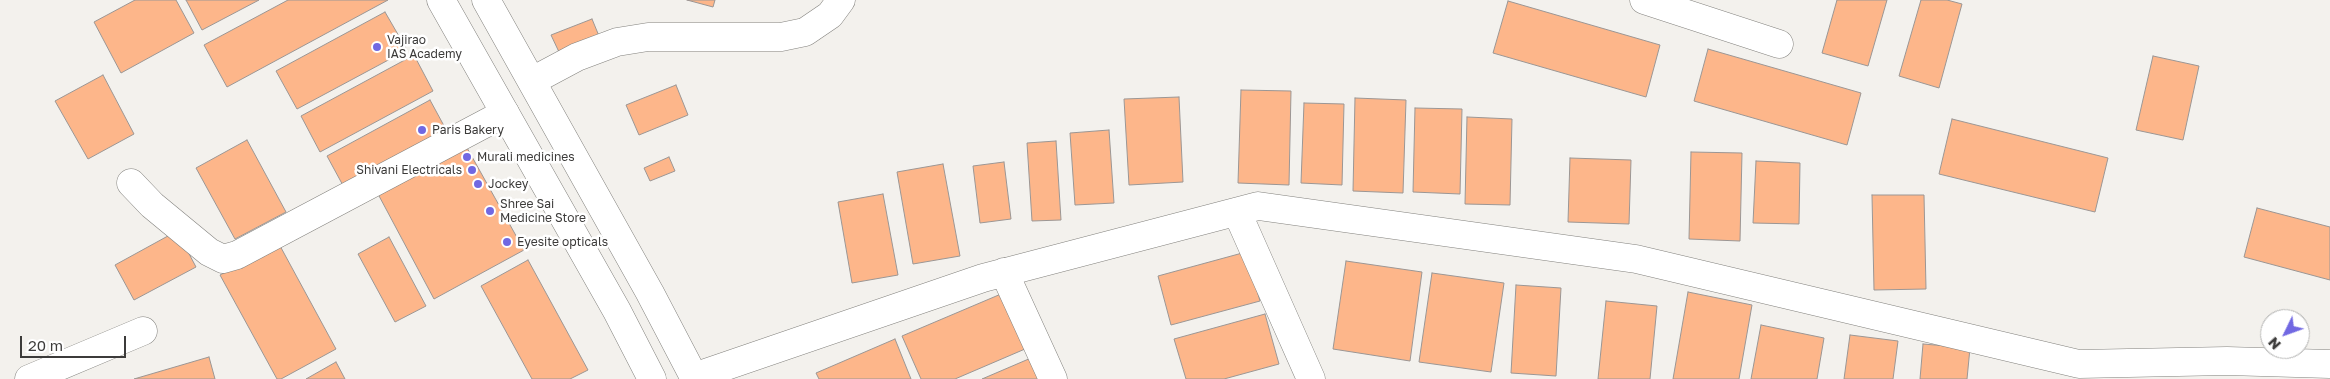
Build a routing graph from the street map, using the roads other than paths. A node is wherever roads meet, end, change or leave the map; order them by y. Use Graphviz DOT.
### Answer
graph roads {
  1 [pos="441,0"];
  2 [pos="486,0"];
  3 [pos="841,0"];
  4 [pos="1644,0"];
  5 [pos="1779,44"];
  6 [pos="532,81"];
  7 [pos="505,113"];
  8 [pos="130,182"];
  9 [pos="1236,212"];
  10 [pos="1004,272"];
  11 [pos="143,332"];
  12 [pos="2330,364"];
  13 [pos="2079,371"];
  14 [pos="694,378"];
  15 [pos="29,379"];
  16 [pos="652,379"];
  17 [pos="1053,379"];
  18 [pos="1311,379"];
  1 -- 7 [label="street"];
  2 -- 6 [label="street"];
  3 -- 6 [label="street"];
  4 -- 5 [label="street"];
  6 -- 14 [label="street"];
  7 -- 8 [label="street"];
  7 -- 16 [label="street"];
  9 -- 10 [label="street"];
  9 -- 13 [label="street"];
  9 -- 18 [label="street"];
  10 -- 14 [label="street"];
  10 -- 17 [label="street"];
  11 -- 15 [label="street"];
  12 -- 13 [label="street"];
}
